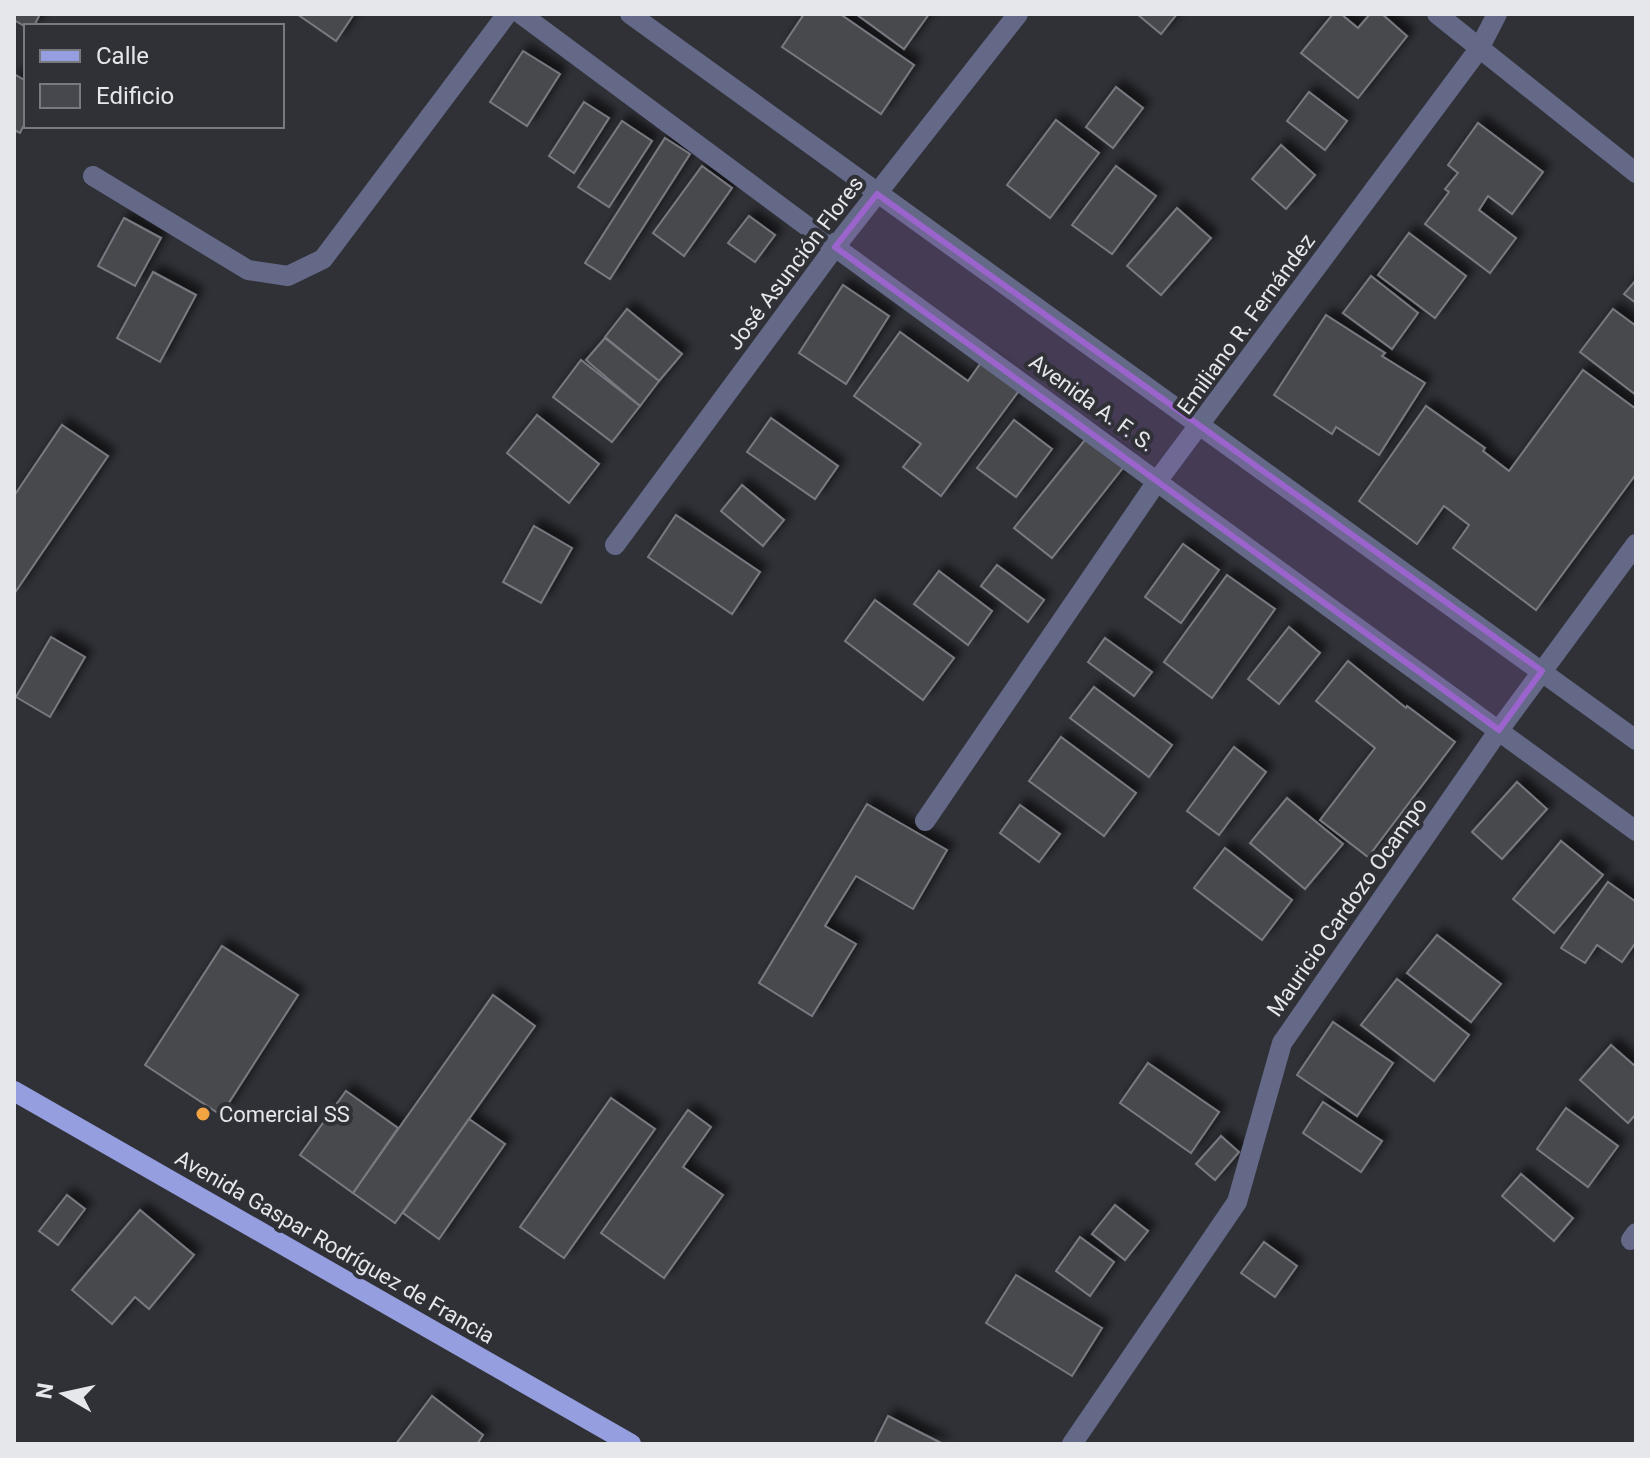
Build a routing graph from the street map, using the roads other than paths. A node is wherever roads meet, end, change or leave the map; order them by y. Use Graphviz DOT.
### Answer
graph roads {
  1 [pos="507,14"];
  2 [pos="521,14"];
  3 [pos="630,14"];
  4 [pos="1018,14"];
  5 [pos="1437,14"];
  6 [pos="1497,14"];
  7 [pos="1479,49"];
  8 [pos="1636,173"];
  9 [pos="93,176"];
  10 [pos="877,194"];
  11 [pos="835,247"];
  12 [pos="1201,425"];
  13 [pos="1158,480"];
  14 [pos="1636,544"];
  15 [pos="615,545"];
  16 [pos="1542,671"];
  17 [pos="1499,730"];
  18 [pos="1636,740"];
  19 [pos="925,821"];
  20 [pos="1636,831"];
  21 [pos="14,1091"];
  22 [pos="631,1444"];
  23 [pos="1072,1444"];
  1 -- 9 [label="street"];
  2 -- 11 [label="street, Avenida A. F. S."];
  3 -- 10 [label="street, Avenida A. F. S."];
  4 -- 10 [label="street, José Asunción Flores"];
  5 -- 7 [label="street"];
  6 -- 7 [label="street, Emiliano R. Fernández"];
  7 -- 8 [label="street"];
  7 -- 12 [label="street, Emiliano R. Fernández"];
  10 -- 11 [label="street, José Asunción Flores"];
  10 -- 12 [label="street, Avenida A. F. S."];
  11 -- 13 [label="street, Avenida A. F. S."];
  11 -- 15 [label="street, José Asunción Flores"];
  12 -- 13 [label="street, Emiliano R. Fernández"];
  12 -- 16 [label="street, Avenida A. F. S."];
  13 -- 17 [label="street, Avenida A. F. S."];
  13 -- 19 [label="street, Emiliano R. Fernández"];
  14 -- 16 [label="street, Mauricio Cardozo Ocampo"];
  16 -- 17 [label="street, Mauricio Cardozo Ocampo"];
  16 -- 18 [label="street, Avenida A. F. S."];
  17 -- 20 [label="street, Avenida A. F. S."];
  17 -- 23 [label="street, Mauricio Cardozo Ocampo"];
  21 -- 22 [label="main road, Avenida Gaspar Rodríguez de Francia"];
}
